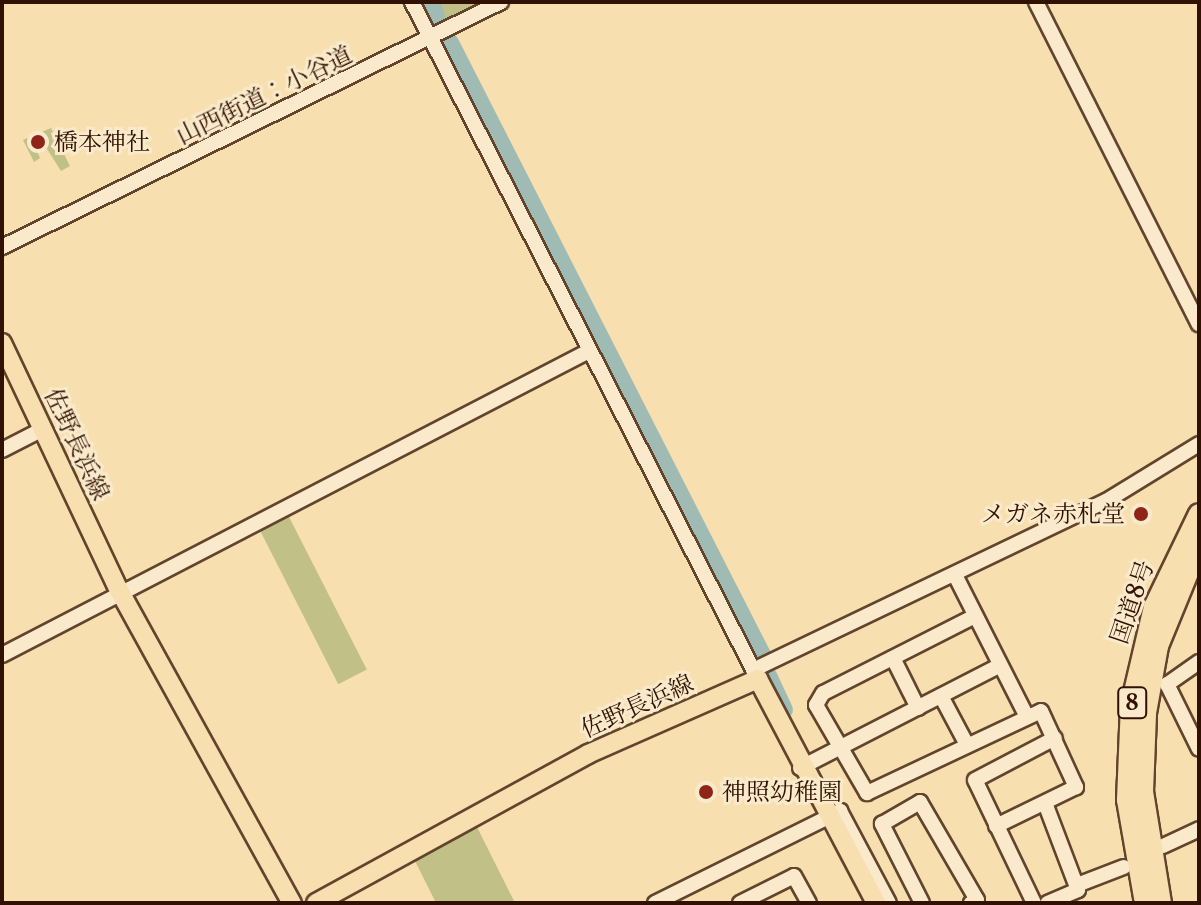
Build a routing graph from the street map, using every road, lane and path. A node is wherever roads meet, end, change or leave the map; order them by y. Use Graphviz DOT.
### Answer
graph roads {
  1 [pos="412,2"];
  2 [pos="501,2"];
  3 [pos="1036,2"];
  4 [pos="430,38"];
  5 [pos="2,247"];
  6 [pos="1199,324"];
  7 [pos="2,343"];
  8 [pos="589,351"];
  9 [pos="43,429"];
  10 [pos="1199,444"];
  11 [pos="2,450"];
  12 [pos="1199,514"];
  13 [pos="1199,546"];
  14 [pos="955,575"];
  15 [pos="119,590"];
  16 [pos="975,616"];
  17 [pos="2,655"];
  18 [pos="893,658"];
  19 [pos="1000,665"];
  20 [pos="1197,667"];
  21 [pos="755,674"];
  22 [pos="941,696"];
  23 [pos="918,708"];
  24 [pos="1026,715"];
  25 [pos="1055,738"];
  26 [pos="966,743"];
  27 [pos="838,748"];
  28 [pos="1199,749"];
  29 [pos="800,768"];
  30 [pos="1045,803"];
  31 [pos="833,815"];
  32 [pos="996,826"];
  33 [pos="1199,829"];
  34 [pos="1163,846"];
  35 [pos="1124,867"];
  36 [pos="909,880"];
  37 [pos="1077,885"];
  38 [pos="878,900"];
  39 [pos="290,902"];
  40 [pos="976,902"];
  41 [pos="316,903"];
  42 [pos="655,903"];
  43 [pos="740,903"];
  44 [pos="809,903"];
  45 [pos="922,903"];
  46 [pos="1034,903"];
  47 [pos="1048,903"];
  48 [pos="1145,903"];
  49 [pos="1161,903"];
  1 -- 4 [label="street"];
  2 -- 4 [label="street, 山西街道：小谷道"];
  3 -- 6 [label="street"];
  4 -- 5 [label="street, 山西街道：小谷道"];
  4 -- 8 [label="street"];
  7 -- 9 [label="main road, 佐野長浜線"];
  8 -- 15 [label="street"];
  8 -- 21 [label="street"];
  9 -- 11 [label="street"];
  9 -- 15 [label="main road, 佐野長浜線"];
  10 -- 14 [label="street"];
  12 -- 48 [label="highway, 国道8号 / 8"];
  13 -- 49 [label="highway, 国道8号 / 8"];
  14 -- 16 [label="street"];
  14 -- 21 [label="street"];
  15 -- 17 [label="street"];
  15 -- 39 [label="main road, 佐野長浜線"];
  16 -- 18 [label="street"];
  16 -- 19 [label="street"];
  18 -- 23 [label="street"];
  18 -- 27 [label="street"];
  19 -- 22 [label="street"];
  19 -- 24 [label="street"];
  20 -- 28 [label="street"];
  21 -- 29 [label="main road"];
  21 -- 41 [label="main road, 佐野長浜線"];
  22 -- 23 [label="street"];
  22 -- 26 [label="street"];
  23 -- 27 [label="street"];
  24 -- 25 [label="street"];
  24 -- 26 [label="street"];
  25 -- 30 [label="street"];
  25 -- 32 [label="street"];
  26 -- 27 [label="street"];
  27 -- 29 [label="street"];
  29 -- 31 [label="main road"];
  30 -- 32 [label="street"];
  30 -- 37 [label="street"];
  31 -- 38 [label="main road"];
  31 -- 42 [label="street"];
  32 -- 46 [label="street"];
  33 -- 34 [label="street"];
  35 -- 37 [label="street"];
  36 -- 38 [label="street"];
  36 -- 40 [label="street"];
  36 -- 45 [label="street"];
  37 -- 47 [label="street"];
  43 -- 44 [label="street"];
}
